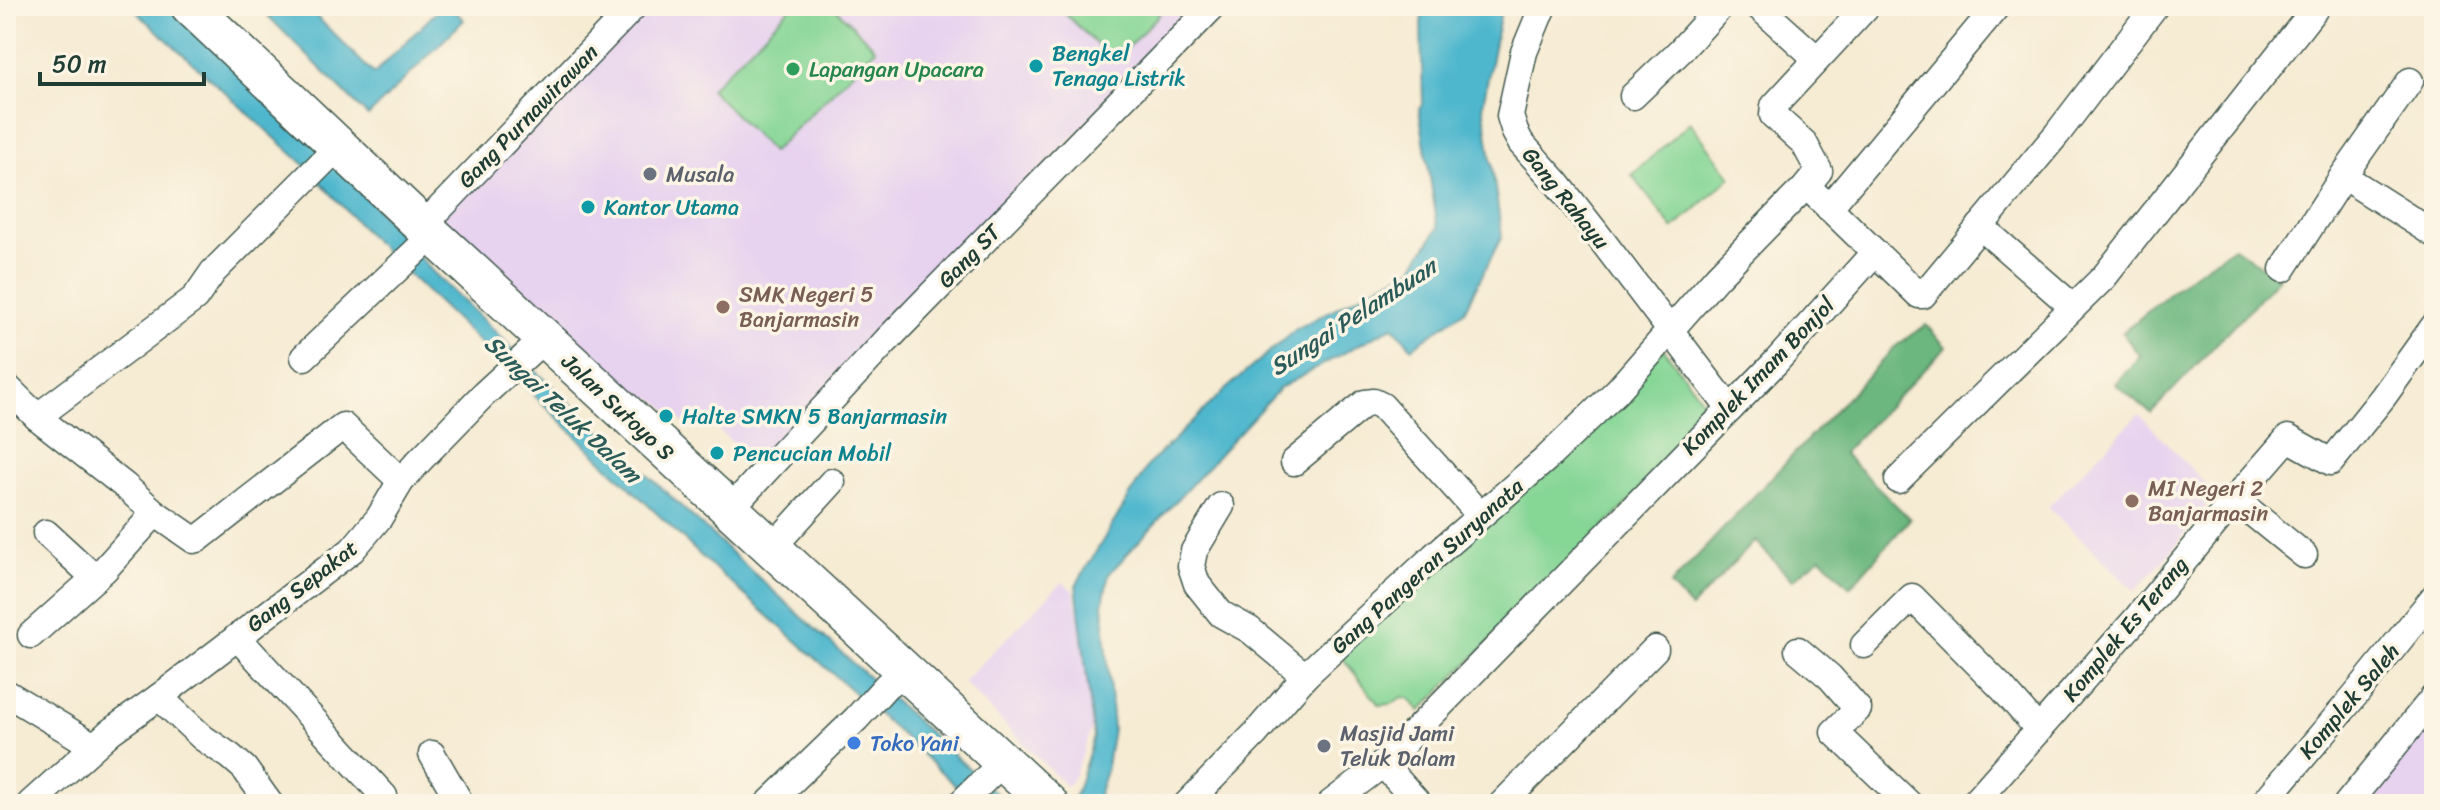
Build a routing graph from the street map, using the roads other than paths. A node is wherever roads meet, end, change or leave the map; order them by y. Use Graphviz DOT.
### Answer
graph roads {
  1 [pos="190,6"];
  2 [pos="634,6"];
  3 [pos="1213,6"];
  4 [pos="1543,6"];
  5 [pos="1721,6"];
  6 [pos="1758,6"];
  7 [pos="1867,6"];
  8 [pos="1997,6"];
  9 [pos="2155,6"];
  10 [pos="2317,6"];
  11 [pos="1817,59"];
  12 [pos="2410,81"];
  13 [pos="1633,96"];
  14 [pos="335,150"];
  15 [pos="2343,176"];
  16 [pos="1804,189"];
  17 [pos="1829,208"];
  18 [pos="1980,226"];
  19 [pos="2434,234"];
  20 [pos="418,245"];
  21 [pos="1874,253"];
  22 [pos="2283,269"];
  23 [pos="2073,307"];
  24 [pos="1669,330"];
  25 [pos="2431,337"];
  26 [pos="536,346"];
  27 [pos="304,357"];
  28 [pos="6,386"];
  29 [pos="1730,409"];
  30 [pos="37,417"];
  31 [pos="1294,462"];
  32 [pos="1898,480"];
  33 [pos="401,481"];
  34 [pos="832,482"];
  35 [pos="2235,499"];
  36 [pos="1221,506"];
  37 [pos="729,510"];
  38 [pos="155,513"];
  39 [pos="1480,515"];
  40 [pos="46,533"];
  41 [pos="771,549"];
  42 [pos="2304,555"];
  43 [pos="95,578"];
  44 [pos="2434,597"];
  45 [pos="31,635"];
  46 [pos="237,637"];
  47 [pos="1864,645"];
  48 [pos="1655,649"];
  49 [pos="1798,650"];
  50 [pos="1305,676"];
  51 [pos="896,679"];
  52 [pos="6,693"];
  53 [pos="159,697"];
  54 [pos="2434,697"];
  55 [pos="2039,730"];
  56 [pos="94,746"];
  57 [pos="432,754"];
  58 [pos="1383,764"];
  59 [pos="995,770"];
  60 [pos="384,796"];
  61 [pos="1041,797"];
  62 [pos="30,804"];
  63 [pos="270,804"];
  64 [pos="461,804"];
  65 [pos="768,804"];
  66 [pos="961,804"];
  67 [pos="1187,804"];
  68 [pos="1330,804"];
  69 [pos="1419,804"];
  70 [pos="1502,804"];
  71 [pos="1909,804"];
  72 [pos="1973,804"];
  73 [pos="2263,804"];
  74 [pos="2347,804"];
  1 -- 14 [label="highway, Jalan Sutoyo S"];
  2 -- 20 [label="street, Gang Purnawirawan"];
  3 -- 37 [label="street, Gang ST"];
  4 -- 24 [label="street, Gang Rahayu"];
  5 -- 13 [label="street"];
  6 -- 11 [label="street"];
  7 -- 11 [label="street"];
  8 -- 17 [label="street"];
  9 -- 18 [label="street"];
  10 -- 23 [label="street"];
  11 -- 16 [label="street"];
  12 -- 15 [label="street"];
  14 -- 20 [label="highway, Jalan Sutoyo S"];
  14 -- 30 [label="street"];
  15 -- 19 [label="street"];
  15 -- 22 [label="street"];
  16 -- 17 [label="street"];
  16 -- 24 [label="street, Gang Pangeran Suryanata"];
  17 -- 21 [label="street"];
  18 -- 21 [label="street"];
  18 -- 23 [label="street"];
  20 -- 26 [label="highway, Jalan Sutoyo S"];
  20 -- 27 [label="street, Gang Purnawirawan"];
  21 -- 29 [label="street, Komplek Imam Bonjol"];
  23 -- 32 [label="street"];
  24 -- 29 [label="street"];
  24 -- 39 [label="street, Gang Pangeran Suryanata"];
  25 -- 35 [label="street, Komplek Es Terang"];
  26 -- 33 [label="street, Gang Sepakat"];
  26 -- 37 [label="highway, Jalan Sutoyo S"];
  28 -- 30 [label="street"];
  29 -- 58 [label="street, Komplek Imam Bonjol"];
  30 -- 38 [label="street"];
  31 -- 39 [label="street"];
  33 -- 38 [label="street"];
  33 -- 46 [label="street, Gang Sepakat"];
  34 -- 41 [label="street"];
  35 -- 42 [label="street"];
  35 -- 55 [label="street, Komplek Es Terang"];
  36 -- 50 [label="street"];
  37 -- 41 [label="highway, Jalan Sutoyo S"];
  38 -- 43 [label="street"];
  39 -- 50 [label="street, Gang Pangeran Suryanata"];
  40 -- 43 [label="street"];
  41 -- 51 [label="highway, Jalan Sutoyo S"];
  43 -- 45 [label="street"];
  44 -- 73 [label="street, Komplek Saleh"];
  46 -- 53 [label="street, Gang Sepakat"];
  46 -- 60 [label="street"];
  47 -- 55 [label="street"];
  48 -- 70 [label="street"];
  49 -- 71 [label="street"];
  50 -- 67 [label="street, Gang Pangeran Suryanata"];
  51 -- 59 [label="highway, Jalan Sutoyo S"];
  51 -- 65 [label="street"];
  52 -- 56 [label="street"];
  53 -- 56 [label="street, Gang Sepakat"];
  53 -- 63 [label="street"];
  54 -- 74 [label="street"];
  55 -- 72 [label="street, Komplek Es Terang"];
  56 -- 62 [label="street, Gang Sepakat"];
  57 -- 64 [label="street"];
  58 -- 68 [label="street, Komplek Imam Bonjol"];
  58 -- 69 [label="street"];
  59 -- 61 [label="highway, Jalan Sutoyo S"];
  59 -- 66 [label="street"];
}
